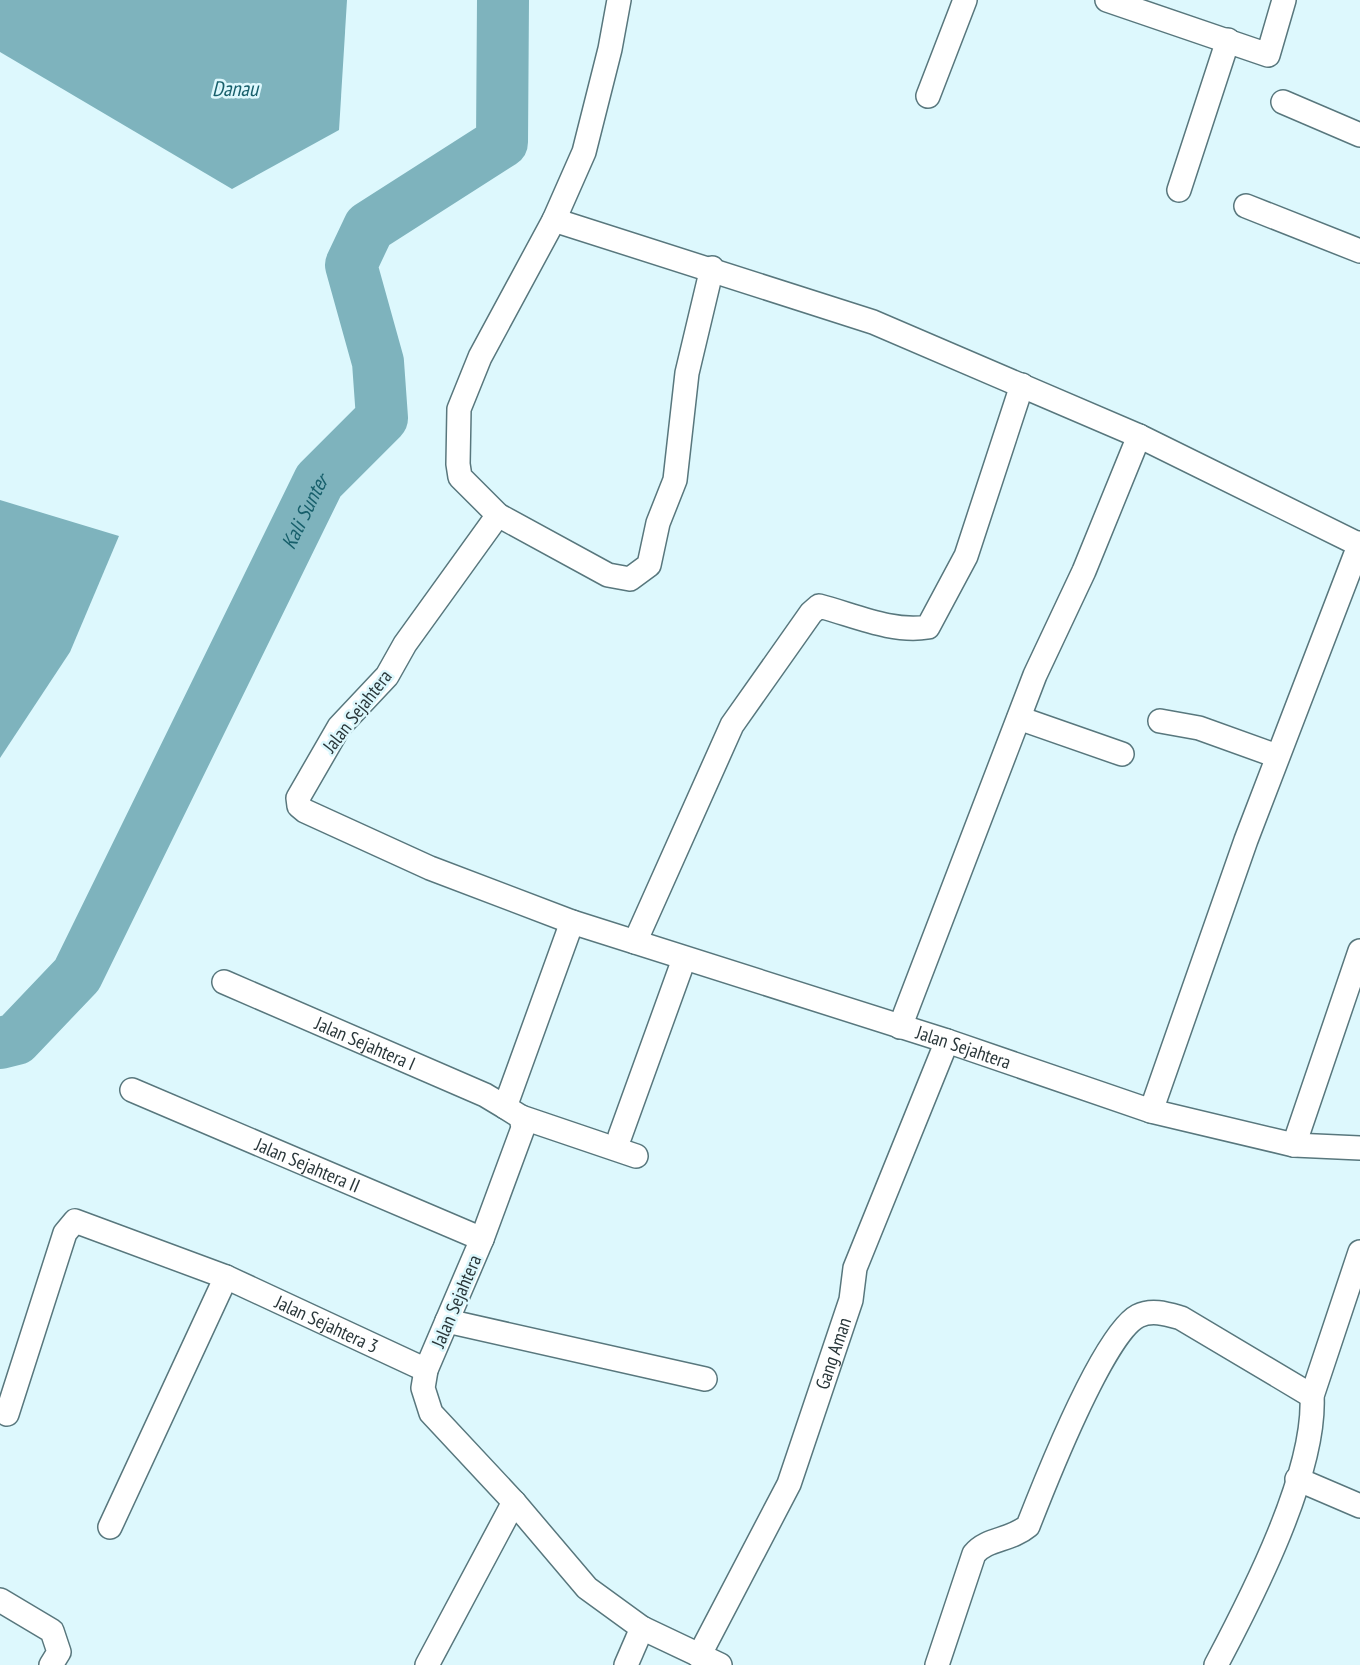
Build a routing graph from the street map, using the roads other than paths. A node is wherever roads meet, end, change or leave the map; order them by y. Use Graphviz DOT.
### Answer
graph roads {
  1 [pos="619,0"];
  2 [pos="965,0"];
  3 [pos="1107,0"];
  4 [pos="1284,0"];
  5 [pos="1227,40"];
  6 [pos="928,96"];
  7 [pos="1283,102"];
  8 [pos="1360,135"];
  9 [pos="1179,190"];
  10 [pos="1246,206"];
  11 [pos="554,220"];
  12 [pos="1360,251"];
  13 [pos="712,268"];
  14 [pos="1023,385"];
  15 [pos="1139,436"];
  16 [pos="498,515"];
  17 [pos="1360,544"];
  18 [pos="1019,719"];
  19 [pos="1160,721"];
  20 [pos="1122,754"];
  21 [pos="1277,756"];
  22 [pos="572,922"];
  23 [pos="635,942"];
  24 [pos="1360,951"];
  25 [pos="684,959"];
  26 [pos="224,982"];
  27 [pos="900,1027"];
  28 [pos="947,1041"];
  29 [pos="132,1090"];
  30 [pos="1151,1111"];
  31 [pos="513,1112"];
  32 [pos="620,1136"];
  33 [pos="1294,1145"];
  34 [pos="1360,1148"];
  35 [pos="636,1156"];
  36 [pos="482,1239"];
  37 [pos="1360,1252"];
  38 [pos="226,1277"];
  39 [pos="447,1321"];
  40 [pos="426,1370"];
  41 [pos="705,1379"];
  42 [pos="1312,1396"];
  43 [pos="7,1414"];
  44 [pos="1297,1479"];
  45 [pos="514,1502"];
  46 [pos="1360,1506"];
  47 [pos="110,1527"];
  48 [pos="0,1600"];
  49 [pos="642,1628"];
  50 [pos="710,1660"];
  51 [pos="51,1665"];
  52 [pos="427,1665"];
  53 [pos="626,1665"];
  54 [pos="937,1665"];
  55 [pos="1216,1665"];
  1 -- 11 [label="street"];
  2 -- 6 [label="street"];
  3 -- 5 [label="street"];
  4 -- 5 [label="street"];
  5 -- 9 [label="street"];
  7 -- 8 [label="street"];
  10 -- 12 [label="street"];
  11 -- 13 [label="street"];
  11 -- 16 [label="street"];
  13 -- 14 [label="street"];
  13 -- 16 [label="street"];
  14 -- 15 [label="street"];
  14 -- 23 [label="street"];
  15 -- 17 [label="street"];
  15 -- 18 [label="street"];
  16 -- 22 [label="street, Jalan Sejahtera"];
  17 -- 21 [label="street"];
  18 -- 20 [label="street"];
  18 -- 27 [label="street"];
  19 -- 21 [label="street"];
  21 -- 30 [label="street"];
  22 -- 23 [label="street, Jalan Sejahtera"];
  22 -- 31 [label="street, Jalan Sejahtera"];
  23 -- 25 [label="street, Jalan Sejahtera"];
  24 -- 33 [label="street"];
  25 -- 27 [label="street, Jalan Sejahtera"];
  25 -- 32 [label="street"];
  26 -- 31 [label="street, Jalan Sejahtera I"];
  27 -- 28 [label="street, Jalan Sejahtera"];
  28 -- 30 [label="street, Jalan Sejahtera"];
  28 -- 50 [label="street, Gang Aman"];
  29 -- 36 [label="street, Jalan Sejahtera II"];
  30 -- 33 [label="street, Jalan Sejahtera"];
  31 -- 35 [label="street, Jalan Sejahtera I"];
  31 -- 36 [label="street, Jalan Sejahtera"];
  33 -- 34 [label="street, Jalan Sejahtera"];
  36 -- 39 [label="street, Jalan Sejahtera"];
  37 -- 42 [label="street"];
  38 -- 40 [label="street, Jalan Sejahtera 3"];
  38 -- 43 [label="street, Jalan Sejahtera 3"];
  38 -- 47 [label="street"];
  39 -- 40 [label="street, Jalan Sejahtera"];
  39 -- 41 [label="street"];
  40 -- 45 [label="street"];
  42 -- 44 [label="street"];
  42 -- 54 [label="street"];
  44 -- 46 [label="street"];
  44 -- 55 [label="street"];
  45 -- 49 [label="street"];
  45 -- 52 [label="street"];
  48 -- 51 [label="street"];
  49 -- 50 [label="street"];
  49 -- 53 [label="street"];
}
